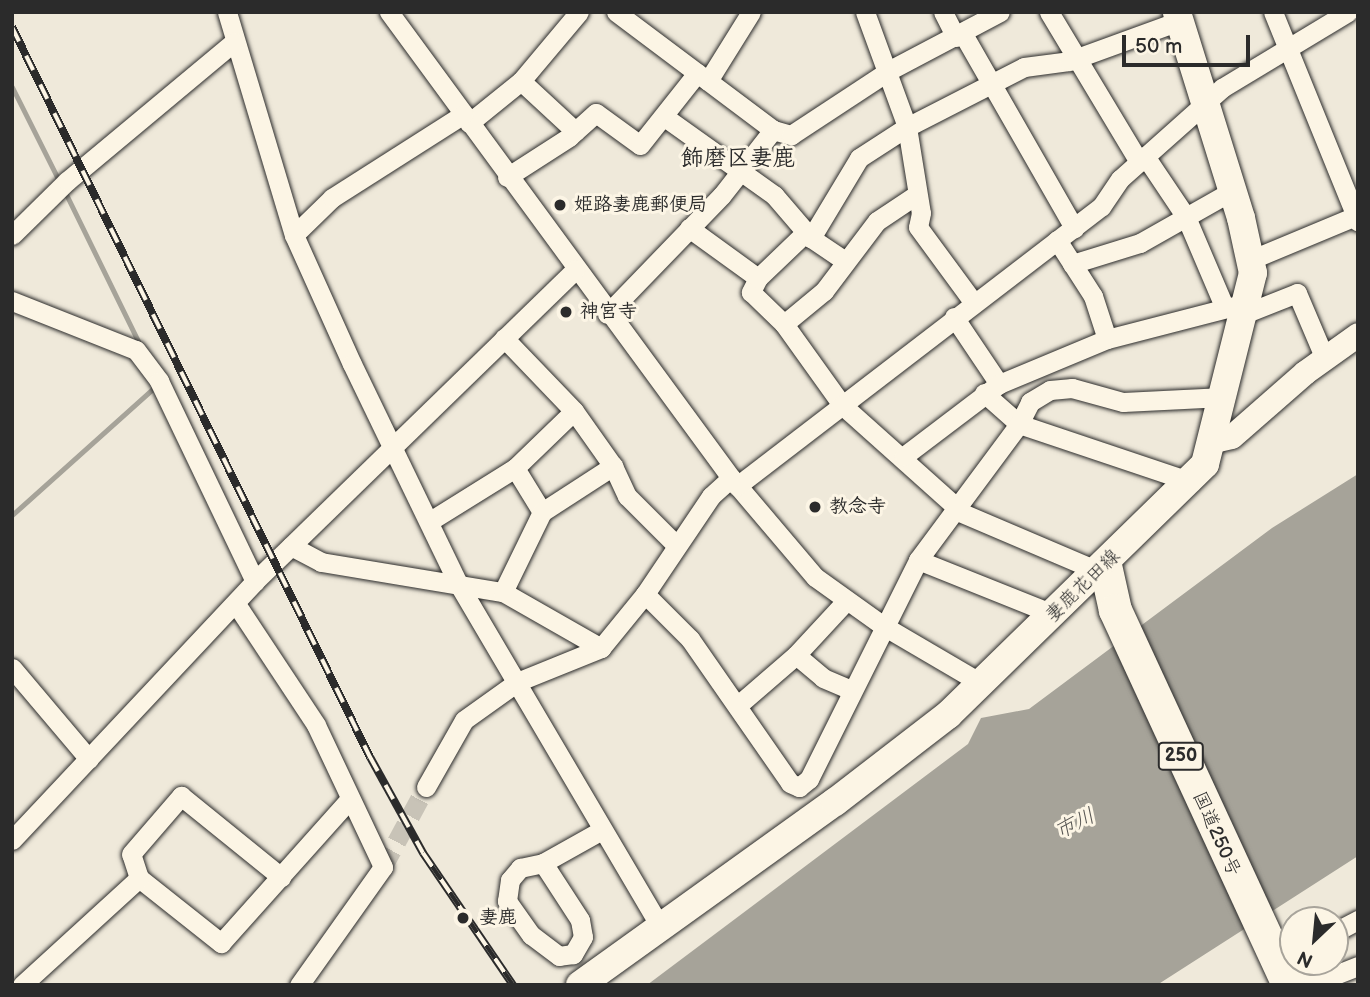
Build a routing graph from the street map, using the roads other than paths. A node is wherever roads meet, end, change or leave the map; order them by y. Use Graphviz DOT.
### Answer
graph roads {
  1 [pos="227,12"];
  2 [pos="389,12"];
  3 [pos="579,12"];
  4 [pos="616,12"];
  5 [pos="751,12"];
  6 [pos="865,12"];
  7 [pos="943,12"];
  8 [pos="1000,12"];
  9 [pos="1049,12"];
  10 [pos="1273,12"];
  11 [pos="1348,12"];
  12 [pos="1178,17"];
  13 [pos="960,35"];
  14 [pos="234,42"];
  15 [pos="1288,49"];
  16 [pos="1078,55"];
  17 [pos="890,70"];
  18 [pos="703,77"];
  19 [pos="521,81"];
  20 [pos="992,86"];
  21 [pos="1203,103"];
  22 [pos="666,118"];
  23 [pos="466,119"];
  24 [pos="907,127"];
  25 [pos="773,130"];
  26 [pos="575,131"];
  27 [pos="1142,159"];
  28 [pos="740,174"];
  29 [pos="507,177"];
  30 [pos="1232,191"];
  31 [pos="916,195"];
  32 [pos="1186,217"];
  33 [pos="1357,218"];
  34 [pos="689,228"];
  35 [pos="1074,228"];
  36 [pos="12,234"];
  37 [pos="294,235"];
  38 [pos="808,235"];
  39 [pos="1057,240"];
  40 [pos="1250,260"];
  41 [pos="845,261"];
  42 [pos="1072,264"];
  43 [pos="575,270"];
  44 [pos="758,278"];
  45 [pos="12,301"];
  46 [pos="973,302"];
  47 [pos="1238,307"];
  48 [pos="607,314"];
  49 [pos="954,317"];
  50 [pos="784,324"];
  51 [pos="1358,335"];
  52 [pos="503,338"];
  53 [pos="1107,340"];
  54 [pos="1325,359"];
  55 [pos="1047,364"];
  56 [pos="992,388"];
  57 [pos="1056,392"];
  58 [pos="1224,397"];
  59 [pos="842,405"];
  60 [pos="573,411"];
  61 [pos="1019,424"];
  62 [pos="1214,441"];
  63 [pos="393,443"];
  64 [pos="904,456"];
  65 [pos="613,466"];
  66 [pos="515,468"];
  67 [pos="734,482"];
  68 [pos="1191,482"];
  69 [pos="955,508"];
  70 [pos="542,512"];
  71 [pos="430,521"];
  72 [pos="675,544"];
  73 [pos="291,546"];
  74 [pos="918,560"];
  75 [pos="1101,568"];
  76 [pos="255,582"];
  77 [pos="459,585"];
  78 [pos="503,592"];
  79 [pos="645,594"];
  80 [pos="846,601"];
  81 [pos="236,604"];
  82 [pos="1053,614"];
  83 [pos="882,625"];
  84 [pos="601,648"];
  85 [pos="796,655"];
  86 [pos="12,668"];
  87 [pos="517,682"];
  88 [pos="982,683"];
  89 [pos="851,690"];
  90 [pos="737,706"];
  91 [pos="89,759"];
  92 [pos="426,788"];
  93 [pos="349,800"];
  94 [pos="600,831"];
  95 [pos="12,839"];
  96 [pos="543,863"];
  97 [pos="281,877"];
  98 [pos="139,878"];
  99 [pos="659,925"];
  100 [pos="1358,966"];
  101 [pos="1288,978"];
  102 [pos="22,985"];
  103 [pos="299,985"];
  104 [pos="580,985"];
  1 -- 14 [label="street"];
  2 -- 23 [label="street"];
  3 -- 19 [label="street"];
  4 -- 18 [label="street"];
  5 -- 18 [label="street"];
  6 -- 17 [label="street"];
  7 -- 13 [label="street"];
  8 -- 13 [label="street"];
  9 -- 16 [label="street"];
  10 -- 15 [label="street"];
  11 -- 15 [label="street"];
  12 -- 16 [label="street"];
  12 -- 21 [label="main road, 妻鹿花田線"];
  13 -- 17 [label="street"];
  13 -- 20 [label="street"];
  14 -- 36 [label="street"];
  14 -- 37 [label="street"];
  15 -- 21 [label="street"];
  15 -- 33 [label="street"];
  16 -- 20 [label="street"];
  16 -- 27 [label="street"];
  17 -- 24 [label="street"];
  17 -- 25 [label="street"];
  18 -- 22 [label="street"];
  18 -- 25 [label="street"];
  19 -- 23 [label="street"];
  19 -- 26 [label="street"];
  20 -- 24 [label="street"];
  20 -- 35 [label="street"];
  21 -- 27 [label="street"];
  21 -- 30 [label="main road, 妻鹿花田線"];
  22 -- 26 [label="street"];
  22 -- 28 [label="street"];
  23 -- 29 [label="street"];
  23 -- 37 [label="street"];
  24 -- 31 [label="street"];
  24 -- 38 [label="street"];
  25 -- 28 [label="street"];
  26 -- 29 [label="street"];
  27 -- 32 [label="street"];
  27 -- 35 [label="street"];
  28 -- 34 [label="street"];
  28 -- 38 [label="street"];
  29 -- 43 [label="street"];
  30 -- 32 [label="street"];
  30 -- 40 [label="main road, 妻鹿花田線"];
  31 -- 41 [label="street"];
  31 -- 46 [label="street"];
  32 -- 42 [label="street"];
  32 -- 47 [label="street"];
  33 -- 40 [label="street"];
  34 -- 44 [label="street"];
  34 -- 48 [label="street"];
  35 -- 39 [label="street"];
  37 -- 63 [label="street"];
  38 -- 41 [label="street"];
  38 -- 44 [label="street"];
  39 -- 42 [label="street"];
  39 -- 46 [label="street"];
  40 -- 47 [label="main road, 妻鹿花田線"];
  41 -- 50 [label="street"];
  42 -- 53 [label="street"];
  43 -- 48 [label="street"];
  43 -- 52 [label="street"];
  44 -- 50 [label="street"];
  45 -- 76 [label="street"];
  46 -- 49 [label="street"];
  47 -- 53 [label="street"];
  47 -- 54 [label="street"];
  47 -- 58 [label="main road, 妻鹿花田線"];
  48 -- 67 [label="street"];
  49 -- 56 [label="street"];
  49 -- 59 [label="street"];
  50 -- 59 [label="street"];
  51 -- 54 [label="street"];
  52 -- 60 [label="street"];
  52 -- 63 [label="street"];
  53 -- 55 [label="street"];
  54 -- 62 [label="street"];
  55 -- 56 [label="street"];
  55 -- 57 [label="street"];
  56 -- 61 [label="street"];
  56 -- 64 [label="street"];
  57 -- 58 [label="street"];
  57 -- 61 [label="street"];
  58 -- 62 [label="main road, 妻鹿花田線"];
  59 -- 64 [label="street"];
  59 -- 67 [label="street"];
  60 -- 65 [label="street"];
  60 -- 66 [label="street"];
  61 -- 68 [label="street"];
  61 -- 69 [label="street"];
  62 -- 68 [label="main road, 妻鹿花田線"];
  63 -- 71 [label="street"];
  63 -- 73 [label="street"];
  64 -- 69 [label="street"];
  65 -- 70 [label="street"];
  65 -- 72 [label="street"];
  66 -- 70 [label="street"];
  66 -- 71 [label="street"];
  67 -- 72 [label="street"];
  67 -- 80 [label="street"];
  68 -- 75 [label="main road, 妻鹿花田線"];
  69 -- 74 [label="street"];
  69 -- 75 [label="street"];
  70 -- 78 [label="street"];
  71 -- 77 [label="street"];
  72 -- 79 [label="street"];
  73 -- 76 [label="street"];
  73 -- 77 [label="street"];
  74 -- 82 [label="street"];
  74 -- 83 [label="street"];
  75 -- 82 [label="main road, 妻鹿花田線"];
  75 -- 101 [label="highway, 国道250号 / 250"];
  76 -- 81 [label="street"];
  77 -- 78 [label="street"];
  77 -- 87 [label="street"];
  78 -- 84 [label="street"];
  79 -- 84 [label="street"];
  79 -- 90 [label="street"];
  80 -- 83 [label="street"];
  80 -- 85 [label="street"];
  81 -- 91 [label="street"];
  81 -- 93 [label="street"];
  82 -- 88 [label="main road, 妻鹿花田線"];
  83 -- 88 [label="street"];
  83 -- 89 [label="street"];
  84 -- 87 [label="street"];
  85 -- 89 [label="street"];
  85 -- 90 [label="street"];
  86 -- 91 [label="street"];
  87 -- 92 [label="street"];
  87 -- 94 [label="street"];
  88 -- 99 [label="main road, 妻鹿花田線"];
  89 -- 90 [label="street"];
  91 -- 95 [label="street"];
  93 -- 97 [label="street"];
  93 -- 103 [label="street"];
  94 -- 96 [label="street"];
  94 -- 99 [label="street"];
  96 -- 96 [label="street"];
  97 -- 98 [label="street"];
  97 -- 98 [label="street"];
  98 -- 102 [label="street"];
  99 -- 104 [label="main road, 妻鹿花田線"];
  100 -- 101 [label="street"];
}
